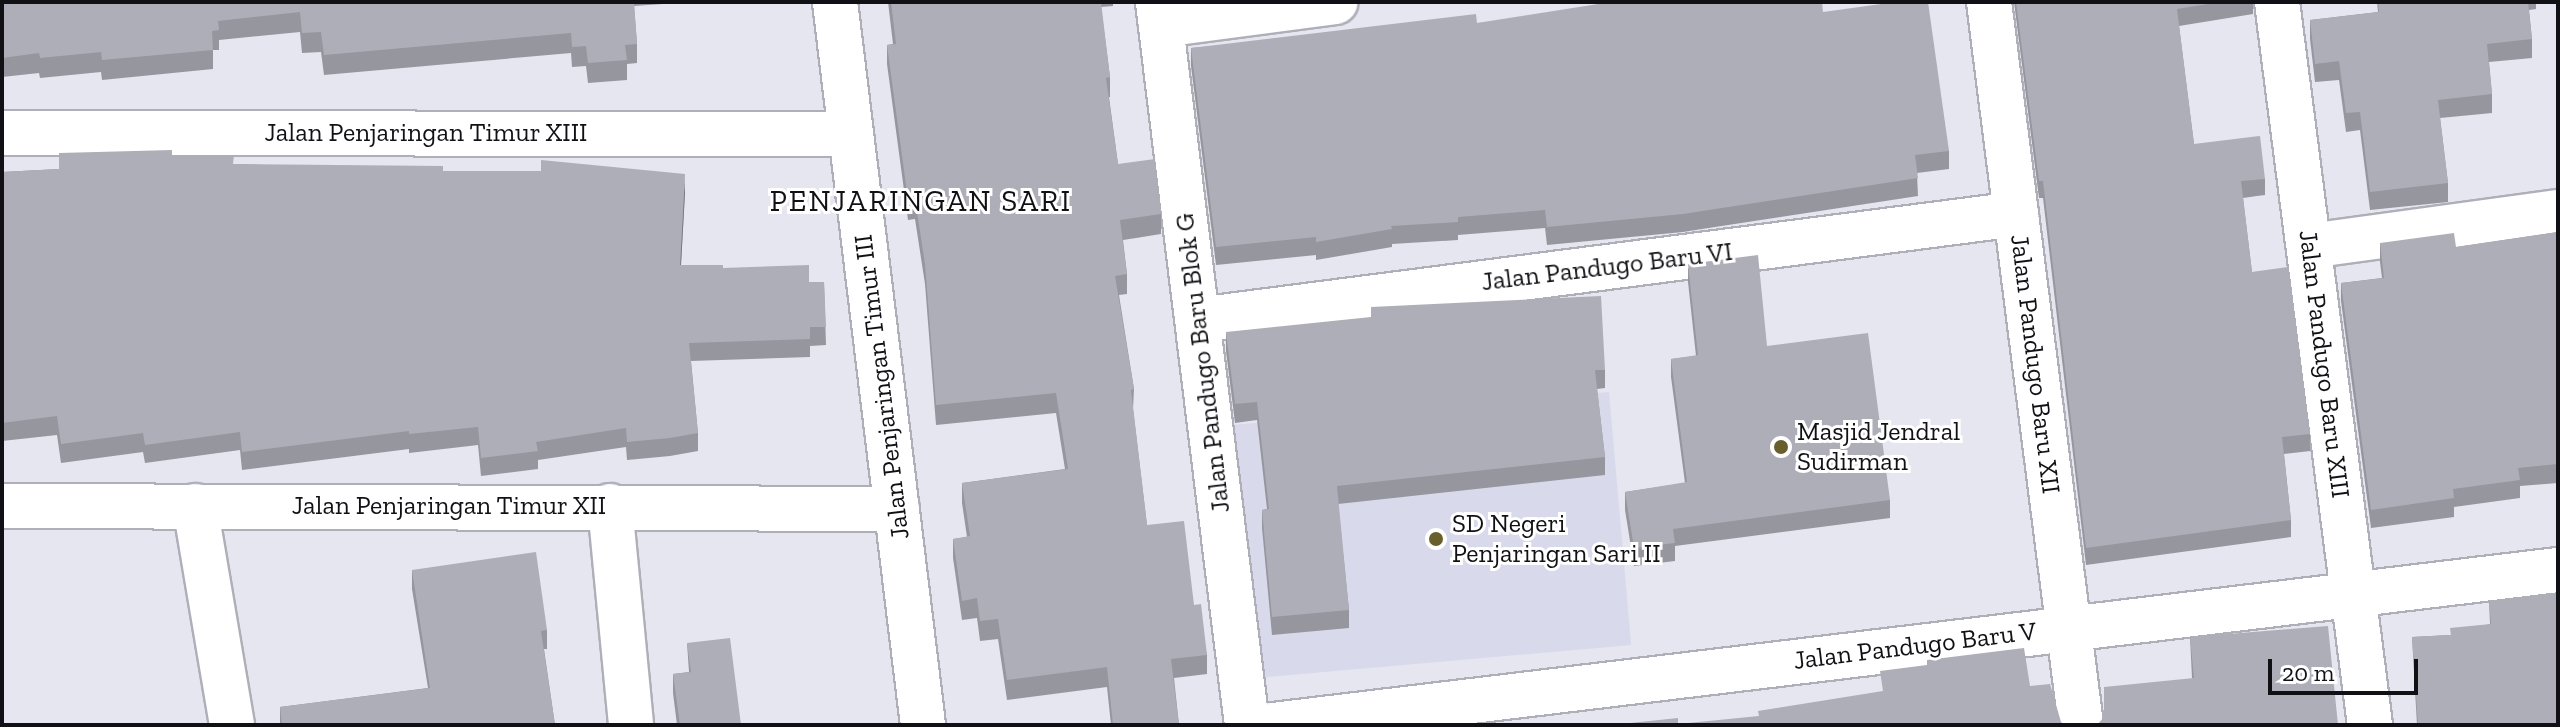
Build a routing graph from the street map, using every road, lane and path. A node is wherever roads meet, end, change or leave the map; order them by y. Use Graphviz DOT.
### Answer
graph roads {
  1 [pos="835,2"];
  2 [pos="1335,2"];
  3 [pos="1989,2"];
  4 [pos="2277,2"];
  5 [pos="1159,14"];
  6 [pos="2,133"];
  7 [pos="851,134"];
  8 [pos="2558,212"];
  9 [pos="2016,214"];
  10 [pos="2309,246"];
  11 [pos="1198,320"];
  12 [pos="2,506"];
  13 [pos="195,506"];
  14 [pos="610,506"];
  15 [pos="897,509"];
  16 [pos="2558,570"];
  17 [pos="2353,597"];
  18 [pos="2068,627"];
  19 [pos="232,725"];
  20 [pos="631,725"];
  21 [pos="923,725"];
  22 [pos="1247,725"];
  23 [pos="1273,725"];
  24 [pos="2081,725"];
  25 [pos="2370,725"];
  1 -- 7 [label="street, Jalan Penjaringan Timur III"];
  2 -- 5 [label="street"];
  3 -- 9 [label="street, Jalan Pandugo Baru XII"];
  4 -- 10 [label="street, Jalan Pandugo Baru XIII"];
  5 -- 11 [label="street, Jalan Pandugo Baru Blok G"];
  6 -- 7 [label="street, Jalan Penjaringan Timur XIII"];
  7 -- 15 [label="street, Jalan Penjaringan Timur III"];
  8 -- 10 [label="street"];
  9 -- 11 [label="street, Jalan Pandugo Baru VI"];
  9 -- 18 [label="street, Jalan Pandugo Baru XII"];
  10 -- 17 [label="street, Jalan Pandugo Baru XIII"];
  11 -- 22 [label="street, Jalan Pandugo Baru Blok G"];
  12 -- 13 [label="street, Jalan Penjaringan Timur XII"];
  13 -- 14 [label="street, Jalan Penjaringan Timur XII"];
  13 -- 19 [label="street"];
  14 -- 15 [label="street, Jalan Penjaringan Timur XII"];
  14 -- 20 [label="street"];
  15 -- 21 [label="street, Jalan Penjaringan Timur III"];
  16 -- 17 [label="street, Jalan Pandugo Baru V"];
  17 -- 18 [label="street, Jalan Pandugo Baru V"];
  17 -- 25 [label="street, Jalan Pandugo Baru XIII"];
  18 -- 23 [label="street, Jalan Pandugo Baru V"];
  18 -- 24 [label="street, Jalan Pandugo Baru XII"];
}
